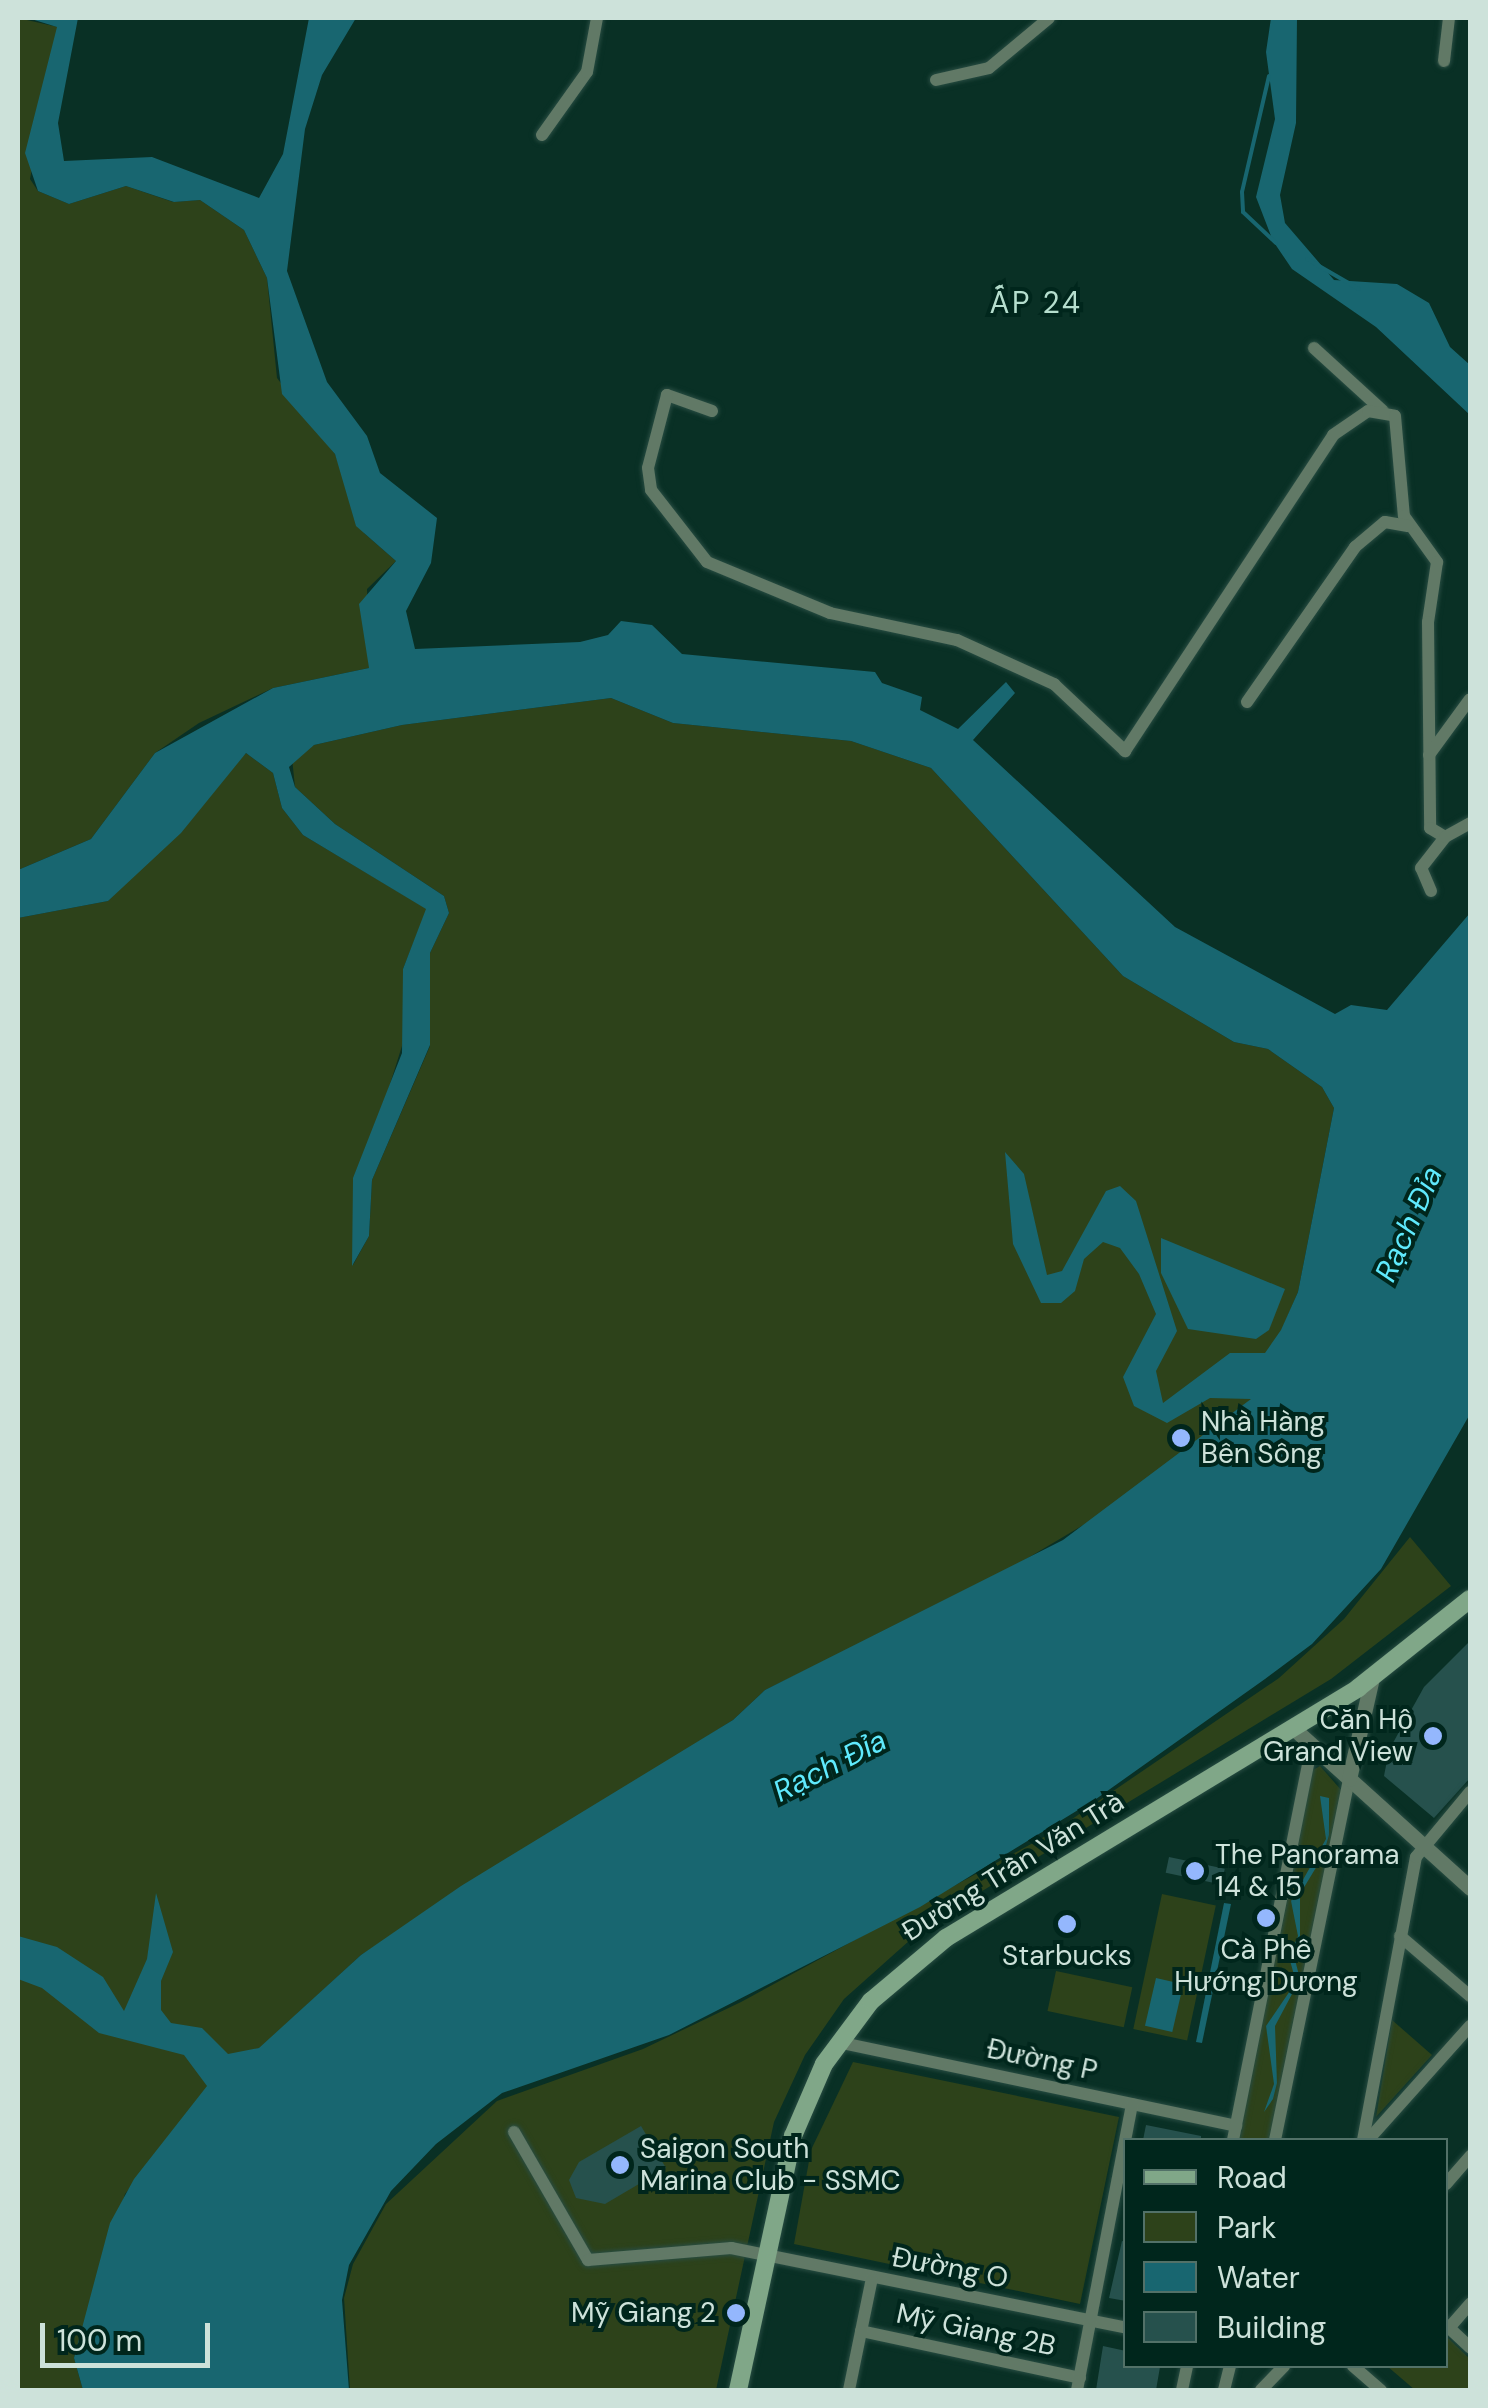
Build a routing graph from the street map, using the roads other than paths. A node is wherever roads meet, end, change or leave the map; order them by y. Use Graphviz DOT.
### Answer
graph roads {
  1 [pos="597,18"];
  2 [pos="1049,18"];
  3 [pos="1449,18"];
  4 [pos="1444,60"];
  5 [pos="936,80"];
  6 [pos="542,134"];
  7 [pos="1314,348"];
  8 [pos="712,410"];
  9 [pos="1383,411"];
  10 [pos="1408,526"];
  11 [pos="1470,699"];
  12 [pos="1247,702"];
  13 [pos="1429,756"];
  14 [pos="1470,824"];
  15 [pos="1444,837"];
  16 [pos="1431,892"];
  17 [pos="1470,1599"];
  18 [pos="1372,1678"];
  19 [pos="1292,1727"];
  20 [pos="1312,1746"];
  21 [pos="1349,1778"];
  22 [pos="1470,1792"];
  23 [pos="1423,1845"];
  24 [pos="1470,1888"];
  25 [pos="1400,1936"];
  26 [pos="1470,1996"];
  27 [pos="1470,2026"];
  28 [pos="838,2042"];
  29 [pos="1132,2104"];
  30 [pos="1236,2126"];
  31 [pos="514,2132"];
  32 [pos="1125,2138"];
  33 [pos="1233,2138"];
  34 [pos="1276,2138"];
  35 [pos="1366,2138"];
  36 [pos="1368,2138"];
  37 [pos="1123,2146"];
  38 [pos="1470,2156"];
  39 [pos="1448,2182"];
  40 [pos="766,2255"];
  41 [pos="872,2278"];
  42 [pos="1470,2304"];
  43 [pos="1086,2321"];
  44 [pos="1448,2325"];
  45 [pos="1123,2327"];
  46 [pos="1448,2327"];
  47 [pos="861,2331"];
  48 [pos="1470,2347"];
  49 [pos="1282,2368"];
  50 [pos="1354,2368"];
  51 [pos="1078,2384"];
  52 [pos="738,2390"];
  53 [pos="849,2390"];
  54 [pos="1262,2390"];
  55 [pos="1380,2390"];
  1 -- 6 [label="street"];
  2 -- 5 [label="street"];
  3 -- 4 [label="street"];
  7 -- 9 [label="street"];
  8 -- 9 [label="street"];
  9 -- 10 [label="street"];
  10 -- 12 [label="street"];
  10 -- 13 [label="street"];
  11 -- 13 [label="street"];
  13 -- 15 [label="street"];
  14 -- 15 [label="street"];
  15 -- 16 [label="street"];
  17 -- 18 [label="main road, Đường Trần Văn Trà"];
  18 -- 19 [label="main road, Đường Trần Văn Trà"];
  18 -- 21 [label="street"];
  19 -- 20 [label="street"];
  19 -- 28 [label="main road, Đường Trần Văn Trà"];
  20 -- 21 [label="street"];
  20 -- 30 [label="street"];
  21 -- 23 [label="street"];
  21 -- 34 [label="street"];
  22 -- 23 [label="street"];
  23 -- 24 [label="street"];
  23 -- 25 [label="street"];
  25 -- 26 [label="street"];
  25 -- 35 [label="street"];
  27 -- 36 [label="street"];
  28 -- 29 [label="street, Đường P"];
  28 -- 40 [label="main road, Đường Trần Văn Trà"];
  29 -- 30 [label="street, Đường P"];
  29 -- 32 [label="street"];
  30 -- 33 [label="street"];
  31 -- 40 [label="street, Đường O"];
  37 -- 43 [label="street"];
  38 -- 39 [label="street"];
  40 -- 41 [label="street, Đường O"];
  40 -- 52 [label="main road, Đường Trần Văn Trà"];
  41 -- 43 [label="street, Đường O"];
  41 -- 47 [label="street"];
  42 -- 44 [label="street"];
  43 -- 45 [label="street, Đường O"];
  43 -- 51 [label="street"];
  46 -- 48 [label="street"];
  47 -- 51 [label="street, Mỹ Giang 2B"];
  47 -- 53 [label="street"];
  49 -- 54 [label="street"];
  50 -- 55 [label="street"];
}
